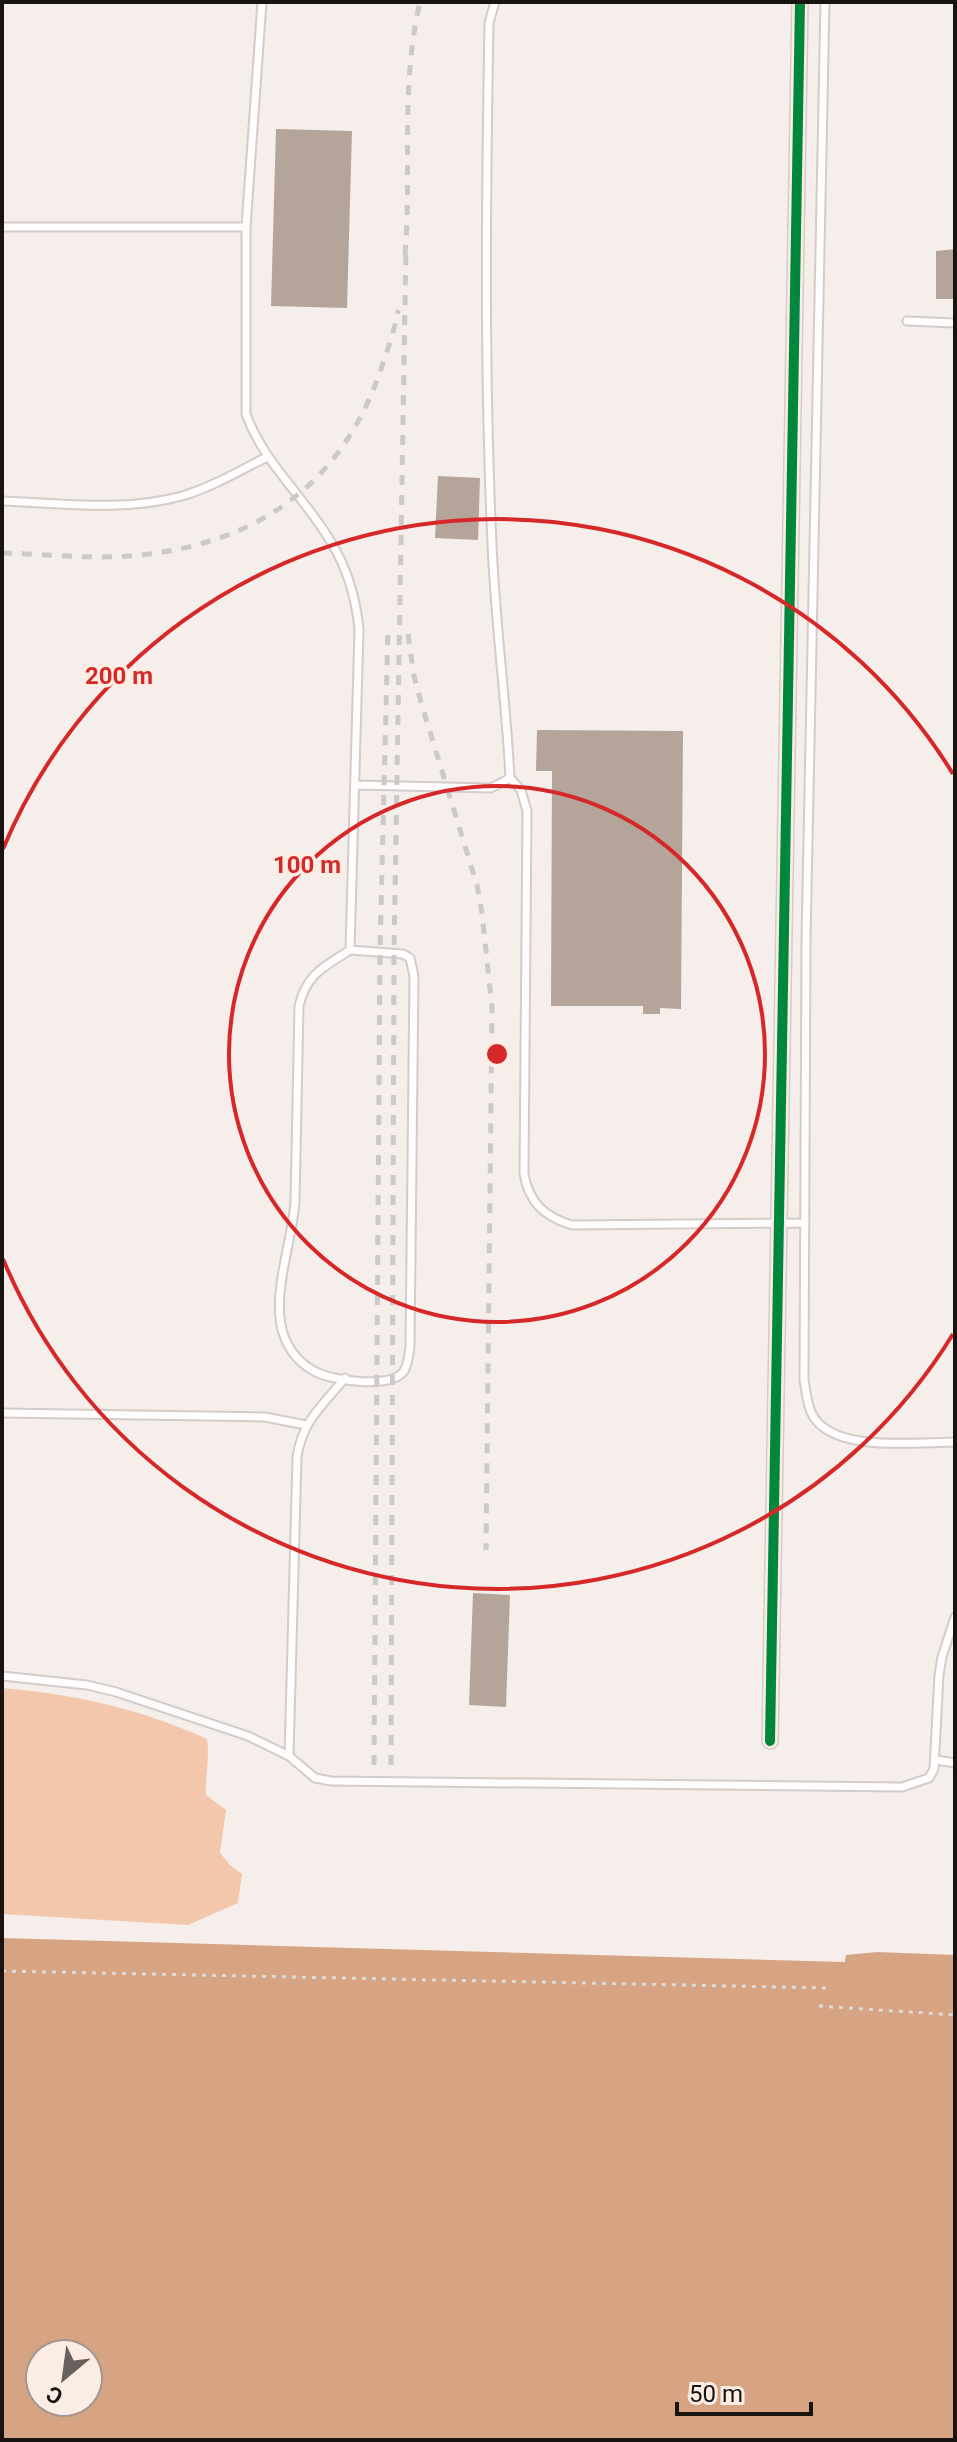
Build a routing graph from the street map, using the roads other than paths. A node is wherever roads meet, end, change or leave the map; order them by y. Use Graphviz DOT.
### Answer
graph roads {
  1 [pos="262,2"];
  2 [pos="495,2"];
  3 [pos="800,2"];
  4 [pos="825,2"];
  5 [pos="2,227"];
  6 [pos="246,227"];
  7 [pos="907,321"];
  8 [pos="955,323"];
  9 [pos="267,457"];
  10 [pos="2,501"];
  11 [pos="510,778"];
  12 [pos="356,785"];
  13 [pos="350,950"];
  14 [pos="779,1223"];
  15 [pos="805,1223"];
  16 [pos="816,1284"];
  17 [pos="804,1285"];
  18 [pos="345,1378"];
  19 [pos="2,1413"];
  20 [pos="306,1425"];
  21 [pos="955,1442"];
  22 [pos="955,1617"];
  23 [pos="2,1676"];
  24 [pos="770,1741"];
  25 [pos="289,1756"];
  26 [pos="936,1760"];
  27 [pos="955,1763"];
  1 -- 6 [label="lane"];
  2 -- 11 [label="lane"];
  3 -- 14 [label="street"];
  4 -- 15 [label="lane"];
  5 -- 6 [label="lane"];
  6 -- 9 [label="lane"];
  7 -- 8 [label="lane"];
  9 -- 10 [label="lane"];
  9 -- 12 [label="lane"];
  11 -- 12 [label="lane"];
  11 -- 14 [label="lane"];
  12 -- 13 [label="lane"];
  13 -- 18 [label="lane"];
  13 -- 18 [label="lane"];
  14 -- 15 [label="lane"];
  14 -- 24 [label="street"];
  15 -- 17 [label="lane"];
  16 -- 17 [label="lane"];
  17 -- 21 [label="lane"];
  18 -- 20 [label="lane"];
  19 -- 20 [label="lane"];
  20 -- 25 [label="lane"];
  22 -- 26 [label="lane"];
  23 -- 25 [label="lane"];
  25 -- 26 [label="lane"];
  26 -- 27 [label="lane"];
}
